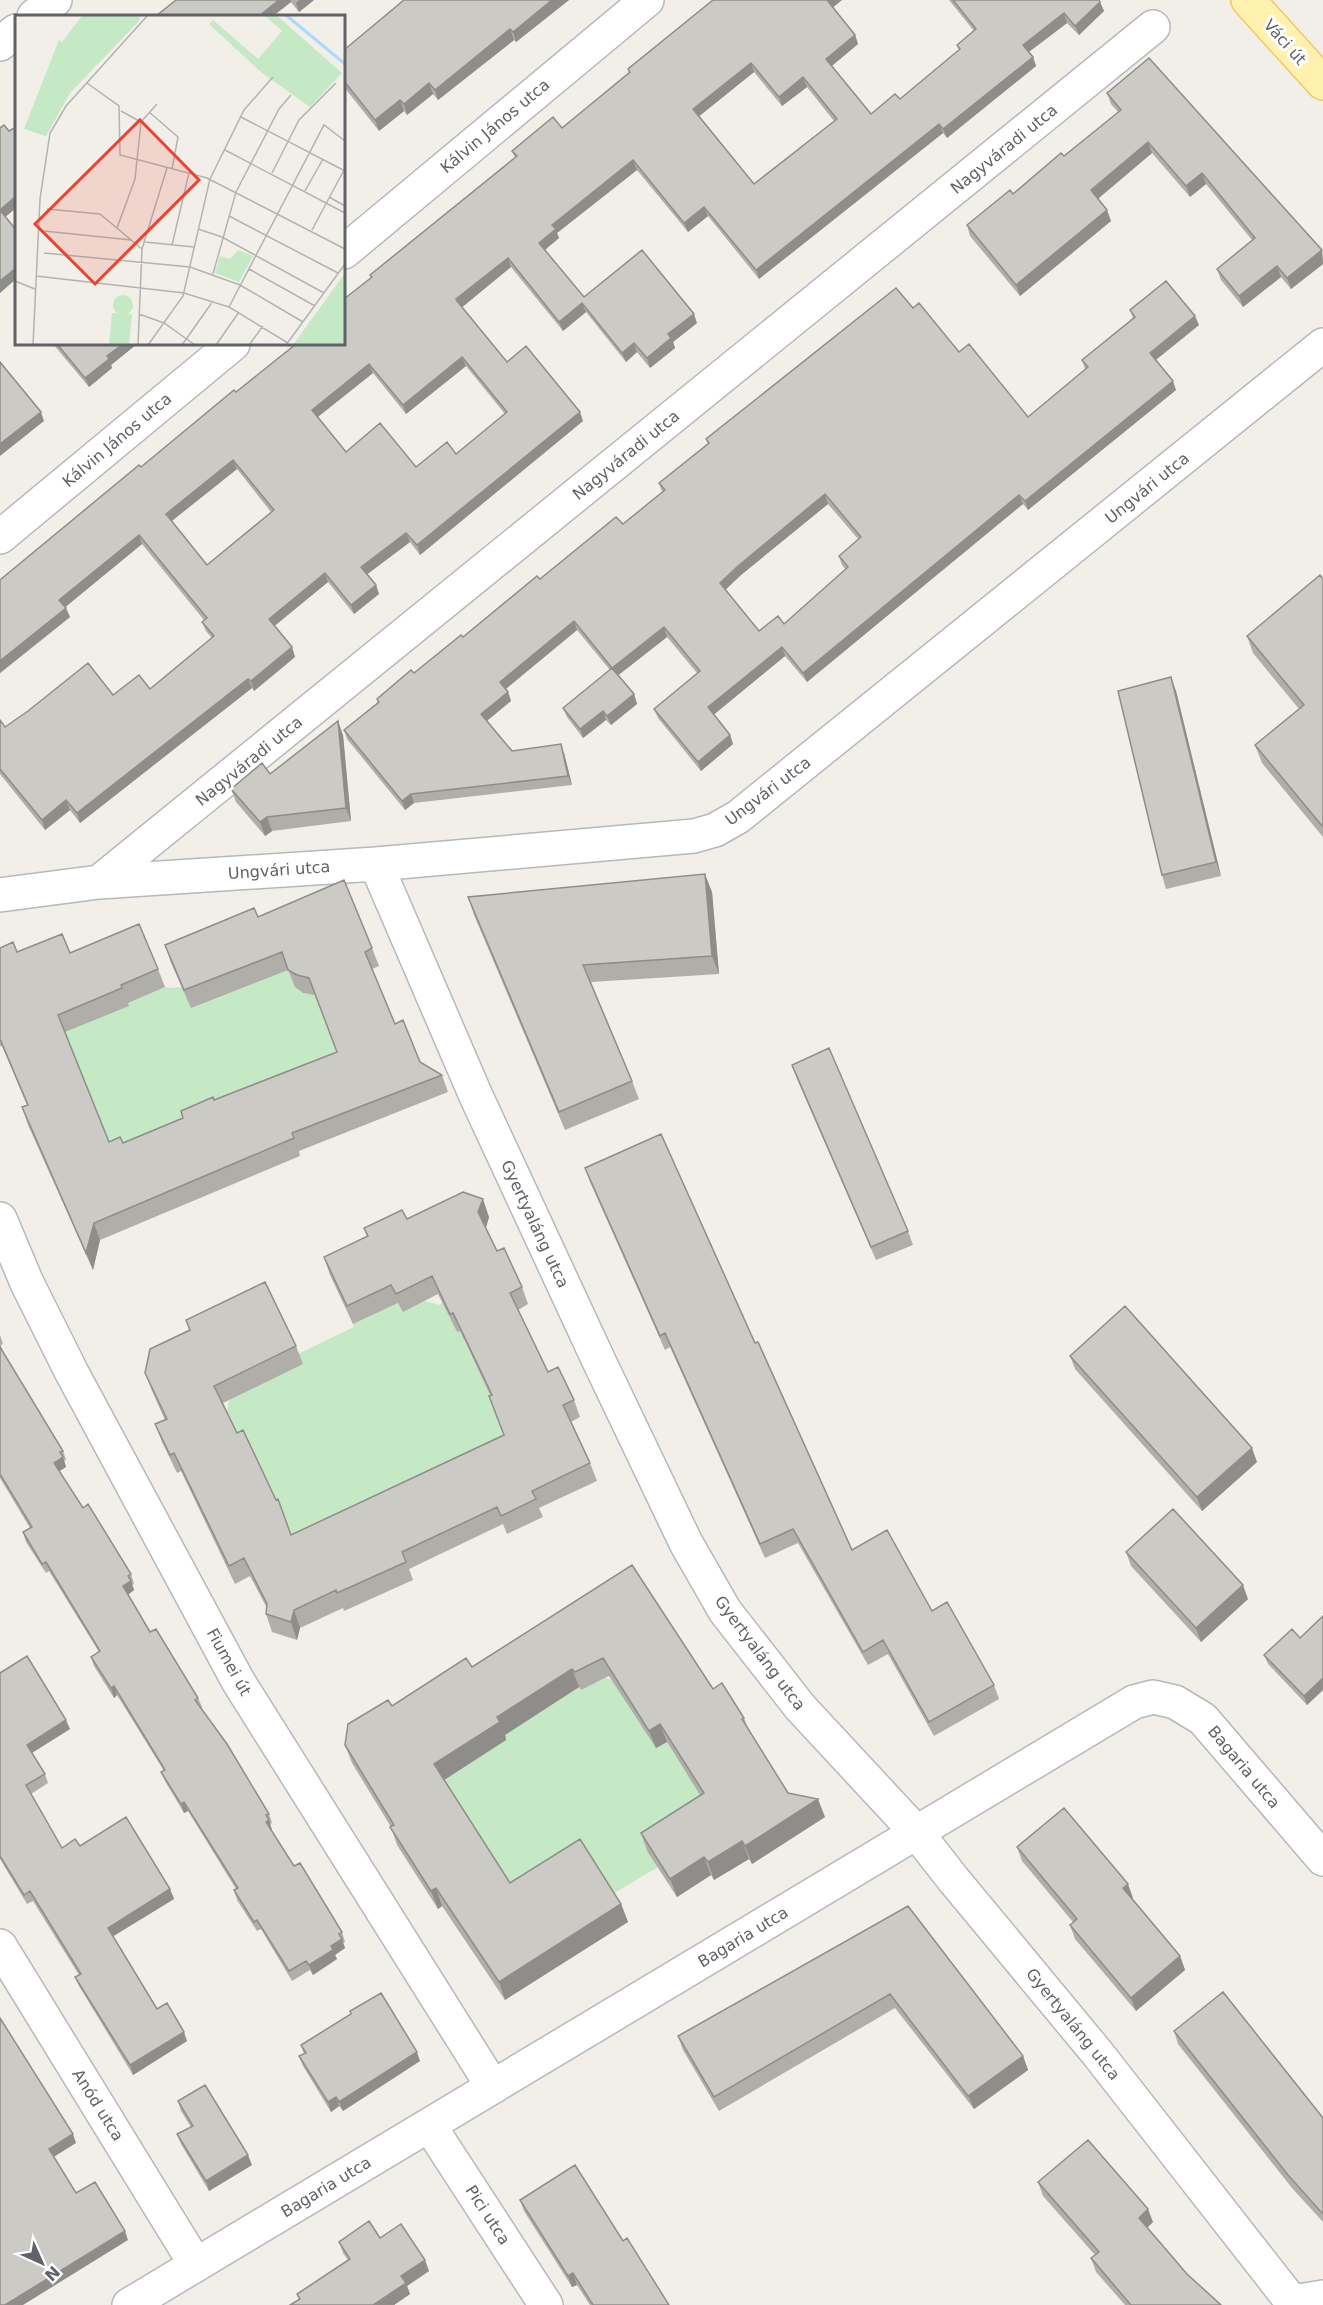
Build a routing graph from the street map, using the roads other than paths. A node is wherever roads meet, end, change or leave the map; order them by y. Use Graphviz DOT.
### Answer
graph roads {
  1 [pos="55,0"];
  2 [pos="647,0"];
  3 [pos="1248,0"];
  4 [pos="35,15"];
  5 [pos="1153,27"];
  6 [pos="15,32"];
  7 [pos="0,44"];
  8 [pos="1323,83"];
  9 [pos="345,251"];
  10 [pos="232,345"];
  11 [pos="1323,345"];
  12 [pos="0,537"];
  13 [pos="376,864"];
  14 [pos="99,882"];
  15 [pos="0,895"];
  16 [pos="0,1219"];
  17 [pos="917,1833"];
  18 [pos="1323,1859"];
  19 [pos="0,1946"];
  20 [pos="493,2086"];
  21 [pos="429,2125"];
  22 [pos="196,2265"];
  23 [pos="1302,2301"];
  24 [pos="129,2305"];
  25 [pos="546,2305"];
  1 -- 4 [label="street"];
  2 -- 9 [label="street, Kálvin János utca"];
  3 -- 8 [label="main road, Váci út"];
  5 -- 14 [label="street, Nagyváradi utca"];
  6 -- 7 [label="street"];
  10 -- 12 [label="street, Kálvin János utca"];
  11 -- 13 [label="street, Ungvári utca"];
  13 -- 14 [label="street, Ungvári utca"];
  13 -- 17 [label="street, Gyertyaláng utca"];
  14 -- 15 [label="street, Ungvári utca"];
  16 -- 20 [label="street, Fiumei út"];
  17 -- 18 [label="street, Bagaria utca"];
  17 -- 20 [label="street, Bagaria utca"];
  17 -- 23 [label="street, Gyertyaláng utca"];
  19 -- 22 [label="street, Anód utca"];
  20 -- 21 [label="street, Bagaria utca"];
  21 -- 22 [label="street, Bagaria utca"];
  21 -- 25 [label="street, Pici utca"];
  22 -- 24 [label="street, Bagaria utca"];
}
